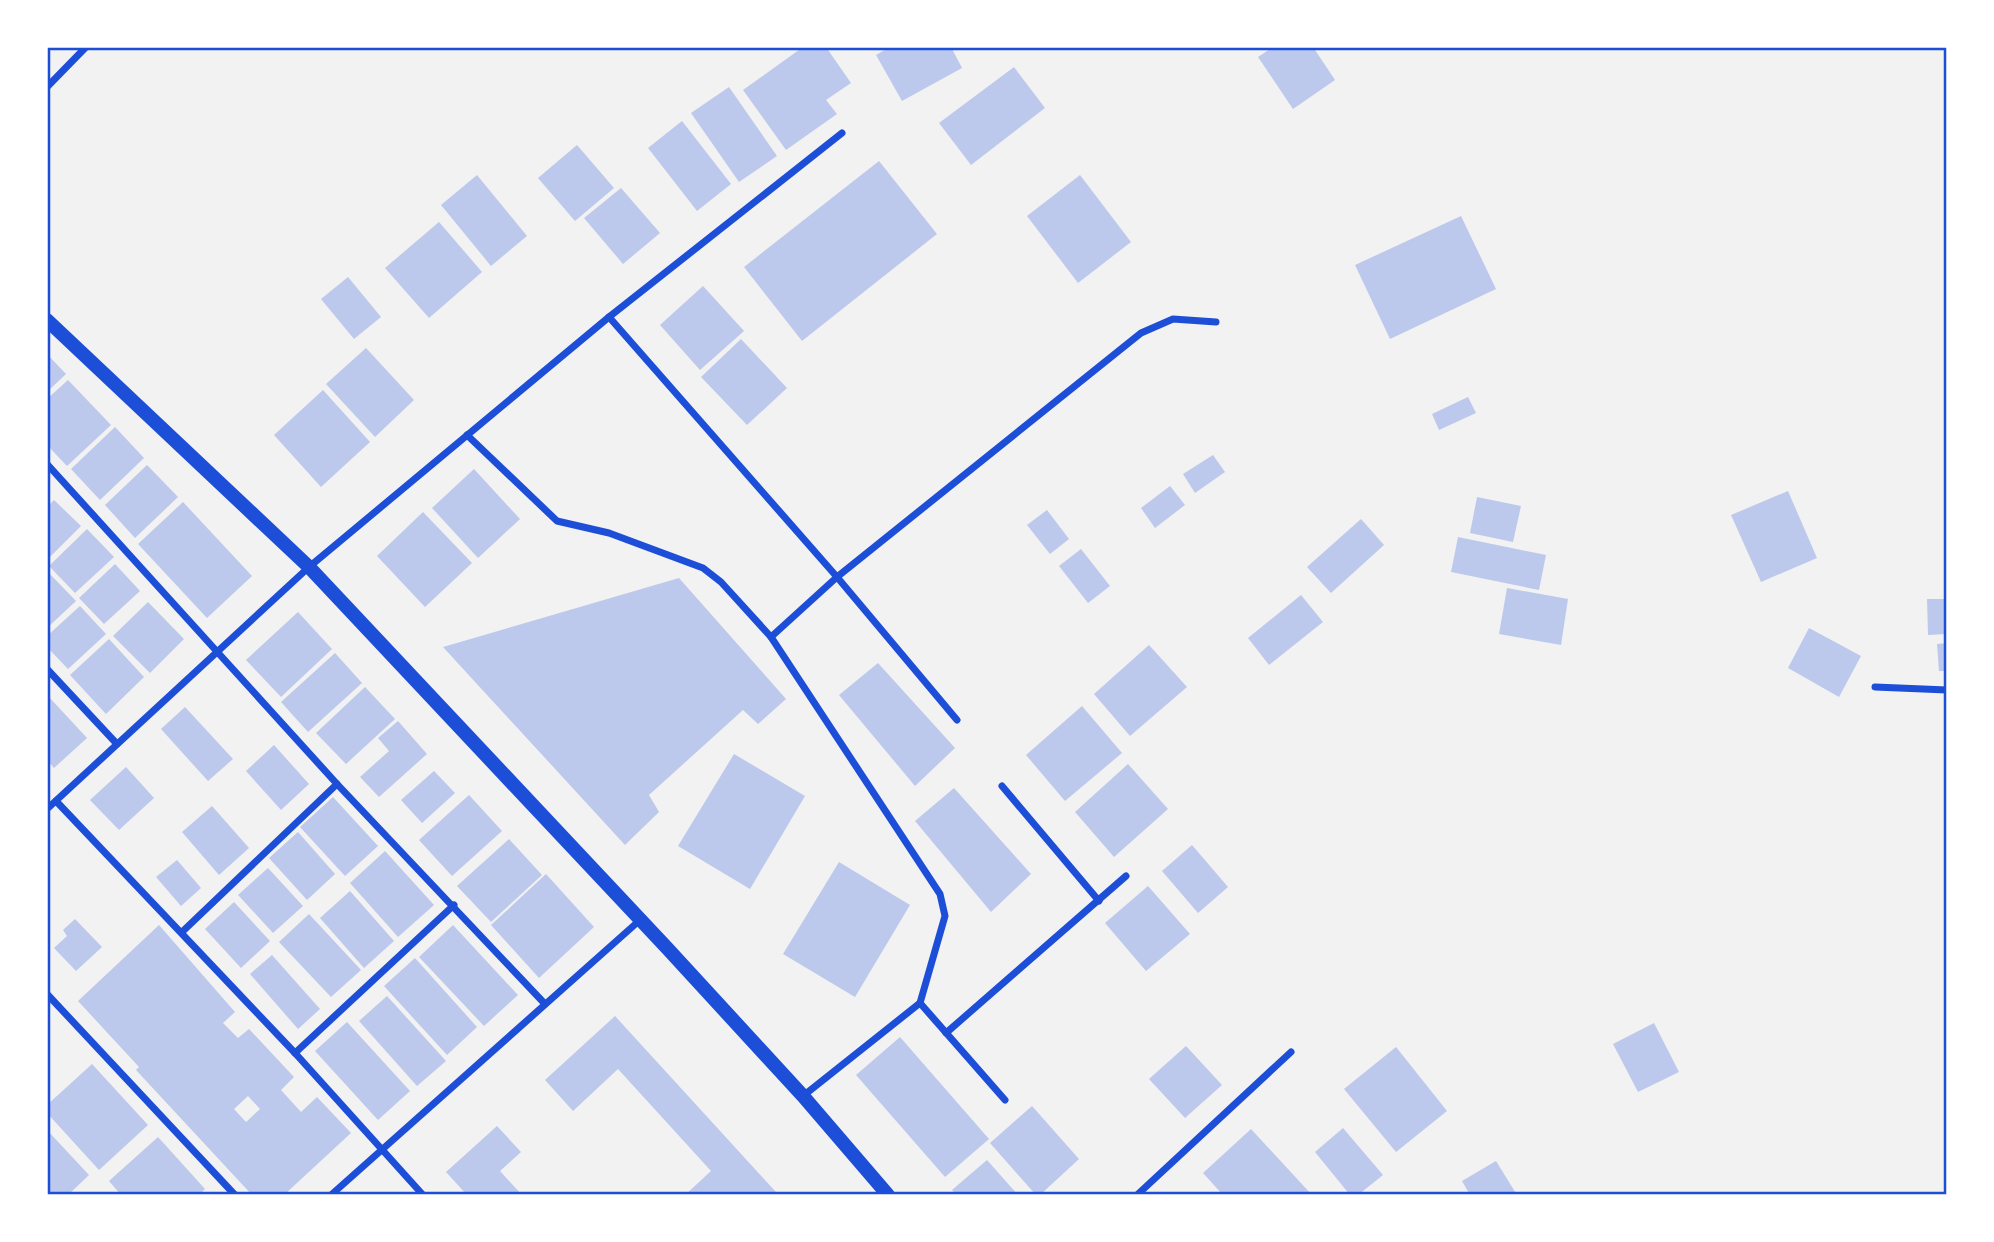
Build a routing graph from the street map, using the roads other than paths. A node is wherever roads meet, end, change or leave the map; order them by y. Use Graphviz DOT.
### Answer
graph roads {
  1 [pos="86,47"];
  2 [pos="47,86"];
  3 [pos="842,133"];
  4 [pos="609,317"];
  5 [pos="47,320"];
  6 [pos="1216,322"];
  7 [pos="467,435"];
  8 [pos="47,464"];
  9 [pos="309,567"];
  10 [pos="838,578"];
  11 [pos="771,637"];
  12 [pos="217,652"];
  13 [pos="47,669"];
  14 [pos="1875,687"];
  15 [pos="1947,690"];
  16 [pos="957,720"];
  17 [pos="117,744"];
  18 [pos="337,784"];
  19 [pos="1002,786"];
  20 [pos="56,801"];
  21 [pos="47,809"];
  22 [pos="1126,876"];
  23 [pos="1099,901"];
  24 [pos="454,905"];
  25 [pos="641,920"];
  26 [pos="182,932"];
  27 [pos="47,994"];
  28 [pos="920,1003"];
  29 [pos="545,1004"];
  30 [pos="947,1033"];
  31 [pos="1291,1052"];
  32 [pos="295,1053"];
  33 [pos="803,1096"];
  34 [pos="1005,1100"];
  35 [pos="381,1149"];
  36 [pos="235,1195"];
  37 [pos="331,1195"];
  38 [pos="423,1195"];
  39 [pos="888,1195"];
  40 [pos="1137,1195"];
  1 -- 2 [label="street"];
  3 -- 4 [label="street"];
  4 -- 7 [label="street"];
  4 -- 10 [label="street"];
  5 -- 9 [label="main road"];
  6 -- 10 [label="street"];
  7 -- 9 [label="street"];
  7 -- 11 [label="street"];
  8 -- 12 [label="street"];
  9 -- 12 [label="street"];
  9 -- 25 [label="main road"];
  10 -- 11 [label="street"];
  10 -- 16 [label="street"];
  11 -- 28 [label="street"];
  12 -- 17 [label="street"];
  12 -- 18 [label="street"];
  13 -- 17 [label="street"];
  14 -- 15 [label="street"];
  17 -- 20 [label="street"];
  18 -- 24 [label="street"];
  18 -- 26 [label="street"];
  19 -- 23 [label="street"];
  20 -- 21 [label="street"];
  20 -- 26 [label="street"];
  22 -- 23 [label="street"];
  23 -- 30 [label="street"];
  24 -- 29 [label="street"];
  24 -- 32 [label="street"];
  25 -- 29 [label="street"];
  25 -- 33 [label="main road"];
  26 -- 32 [label="street"];
  27 -- 36 [label="street"];
  28 -- 30 [label="street"];
  28 -- 33 [label="street"];
  29 -- 35 [label="street"];
  30 -- 34 [label="street"];
  31 -- 40 [label="street"];
  32 -- 35 [label="street"];
  33 -- 39 [label="main road"];
  35 -- 37 [label="street"];
  35 -- 38 [label="street"];
}
